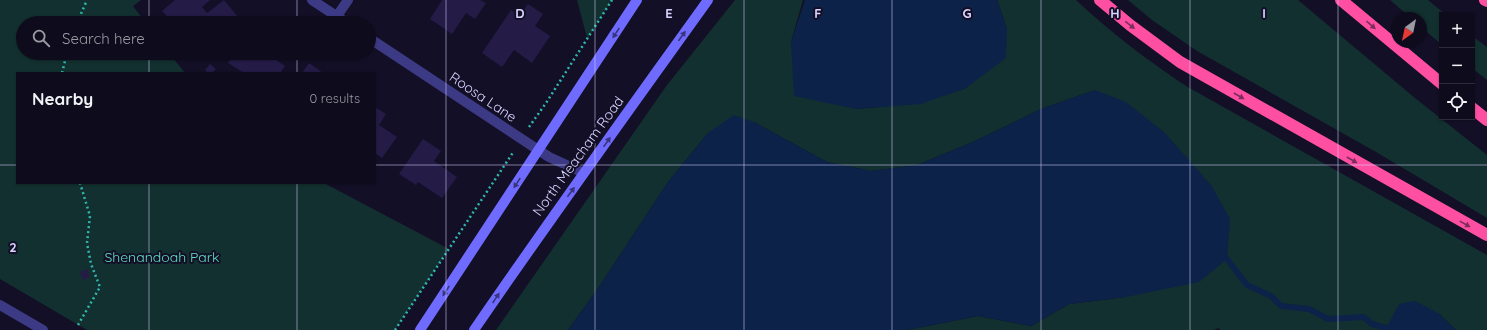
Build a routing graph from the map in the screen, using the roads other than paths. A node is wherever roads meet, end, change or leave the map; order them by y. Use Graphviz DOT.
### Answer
graph roads {
  1 [pos="312,0"];
  2 [pos="348,0"];
  3 [pos="637,0"];
  4 [pos="708,0"];
  5 [pos="1100,0"];
  6 [pos="1341,0"];
  7 [pos="337,16"];
  8 [pos="376,43"];
  9 [pos="1439,82"];
  10 [pos="1475,110"];
  11 [pos="1487,120"];
  12 [pos="538,150"];
  13 [pos="584,173"];
  14 [pos="1487,236"];
  15 [pos="0,305"];
  16 [pos="42,330"];
  17 [pos="420,330"];
  18 [pos="474,330"];
  1 -- 7 [label="street"];
  2 -- 7 [label="street"];
  3 -- 12 [label="main road, one-way"];
  13 -- 4 [label="main road, North Meacham Road, one-way"];
  5 -- 14 [label="highway, one-way"];
  6 -- 9 [label="highway, one-way"];
  8 -- 12 [label="street, Roosa Lane"];
  10 -- 11 [label="highway"];
  12 -- 13 [label="street, Roosa Lane"];
  12 -- 17 [label="main road, one-way"];
  18 -- 13 [label="main road, North Meacham Road, one-way"];
  15 -- 16 [label="street"];
}
